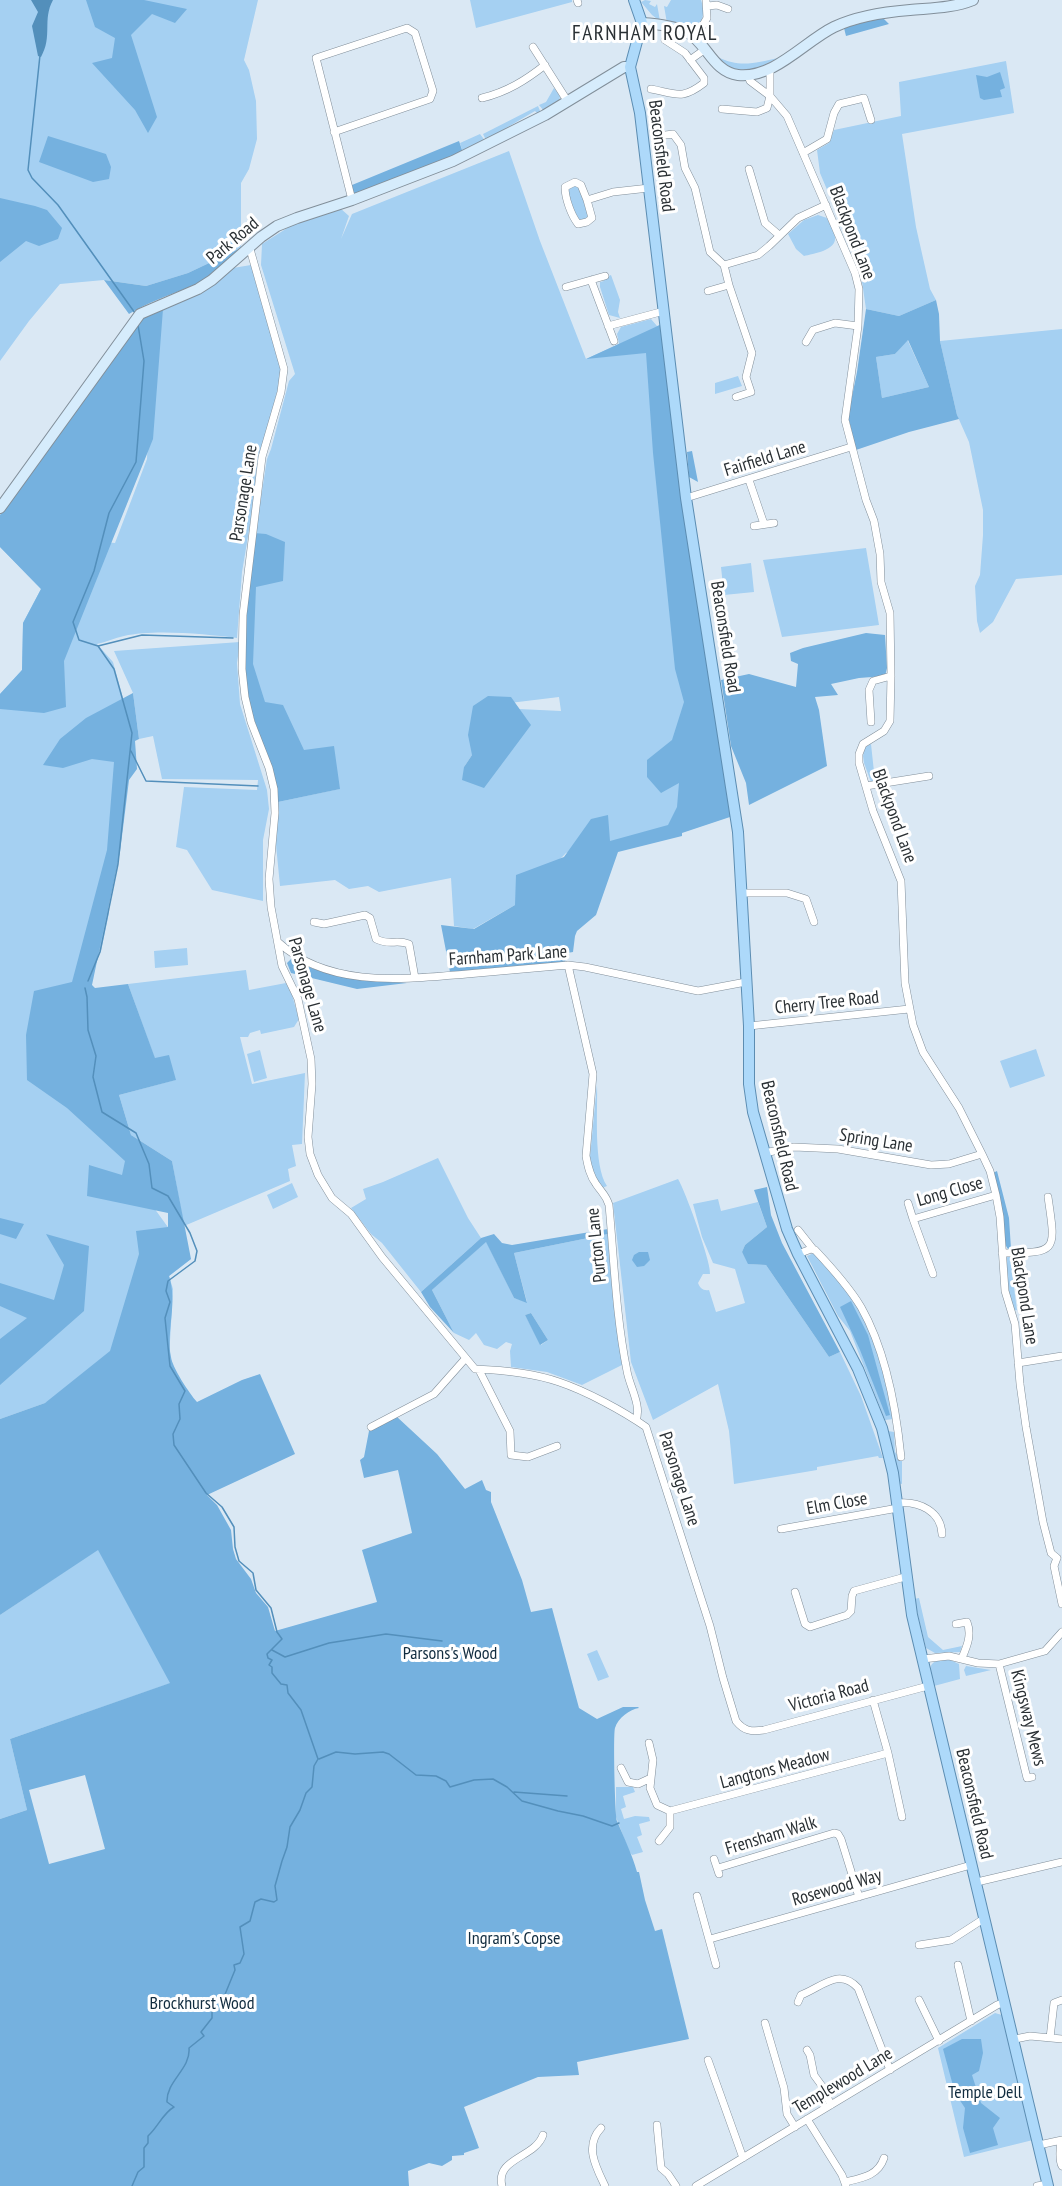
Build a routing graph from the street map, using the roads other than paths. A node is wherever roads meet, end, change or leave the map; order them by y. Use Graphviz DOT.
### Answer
graph roads {
  1 [pos="634,0"];
  2 [pos="973,0"];
  3 [pos="707,3"];
  4 [pos="908,5"];
  5 [pos="728,9"];
  6 [pos="642,23"];
  7 [pos="695,39"];
  8 [pos="664,40"];
  9 [pos="533,46"];
  10 [pos="704,50"];
  11 [pos="690,60"];
  12 [pos="545,65"];
  13 [pos="630,66"];
  14 [pos="770,68"];
  15 [pos="748,76"];
  16 [pos="651,89"];
  17 [pos="770,96"];
  18 [pos="482,98"];
  19 [pos="568,102"];
  20 [pos="722,109"];
  21 [pos="871,120"];
  22 [pos="334,132"];
  23 [pos="658,136"];
  24 [pos="803,153"];
  25 [pos="749,169"];
  26 [pos="649,188"];
  27 [pos="352,200"];
  28 [pos="587,200"];
  29 [pos="826,205"];
  30 [pos="779,235"];
  31 [pos="250,249"];
  32 [pos="724,265"];
  33 [pos="605,276"];
  34 [pos="591,280"];
  35 [pos="729,285"];
  36 [pos="566,287"];
  37 [pos="708,291"];
  38 [pos="664,311"];
  39 [pos="608,326"];
  40 [pos="858,326"];
  41 [pos="614,341"];
  42 [pos="806,342"];
  43 [pos="736,397"];
  44 [pos="851,447"];
  45 [pos="749,480"];
  46 [pos="687,498"];
  47 [pos="0,508"];
  48 [pos="774,523"];
  49 [pos="764,524"];
  50 [pos="754,526"];
  51 [pos="891,676"];
  52 [pos="871,722"];
  53 [pos="928,776"];
  54 [pos="866,786"];
  55 [pos="742,893"];
  56 [pos="314,922"];
  57 [pos="813,922"];
  58 [pos="278,942"];
  59 [pos="568,965"];
  60 [pos="414,978"];
  61 [pos="746,982"];
  62 [pos="909,1009"];
  63 [pos="749,1026"];
  64 [pos="764,1153"];
  65 [pos="982,1154"];
  66 [pos="996,1195"];
  67 [pos="1048,1197"];
  68 [pos="908,1203"];
  69 [pos="913,1219"];
  70 [pos="798,1230"];
  71 [pos="813,1248"];
  72 [pos="1002,1253"];
  73 [pos="798,1254"];
  74 [pos="933,1274"];
  75 [pos="1062,1356"];
  76 [pos="465,1359"];
  77 [pos="1018,1363"];
  78 [pos="479,1370"];
  79 [pos="636,1420"];
  80 [pos="896,1425"];
  81 [pos="371,1427"];
  82 [pos="882,1428"];
  83 [pos="557,1446"];
  84 [pos="901,1457"];
  85 [pos="898,1505"];
  86 [pos="781,1529"];
  87 [pos="942,1534"];
  88 [pos="1060,1557"];
  89 [pos="905,1577"];
  90 [pos="795,1592"];
  91 [pos="1062,1604"];
  92 [pos="956,1624"];
  93 [pos="1062,1632"];
  94 [pos="962,1658"];
  95 [pos="922,1659"];
  96 [pos="999,1664"];
  97 [pos="928,1686"];
  98 [pos="873,1700"];
  99 [pos="740,1725"];
  100 [pos="649,1743"];
  101 [pos="888,1753"];
  102 [pos="621,1768"];
  103 [pos="651,1778"];
  104 [pos="1027,1779"];
  105 [pos="670,1811"];
  106 [pos="902,1817"];
  107 [pos="658,1841"];
  108 [pos="714,1859"];
  109 [pos="1062,1862"];
  110 [pos="971,1865"];
  111 [pos="977,1882"];
  112 [pos="697,1896"];
  113 [pos="859,1897"];
  114 [pos="985,1918"];
  115 [pos="710,1939"];
  116 [pos="919,1945"];
  117 [pos="717,1965"];
  118 [pos="958,1965"];
  119 [pos="798,1996"];
  120 [pos="1062,2000"];
  121 [pos="920,2001"];
  122 [pos="1005,2002"];
  123 [pos="971,2021"];
  124 [pos="765,2023"];
  125 [pos="1050,2038"];
  126 [pos="1015,2039"];
  127 [pos="1062,2039"];
  128 [pos="939,2041"];
  129 [pos="807,2050"];
  130 [pos="708,2061"];
  131 [pos="891,2070"];
  132 [pos="831,2105"];
  133 [pos="807,2119"];
  134 [pos="657,2125"];
  135 [pos="795,2127"];
  136 [pos="601,2128"];
  137 [pos="543,2135"];
  138 [pos="1061,2141"];
  139 [pos="1040,2145"];
  140 [pos="884,2157"];
  141 [pos="743,2158"];
  142 [pos="1062,2166"];
  143 [pos="845,2184"];
  144 [pos="1044,2185"];
  145 [pos="502,2186"];
  146 [pos="605,2186"];
  147 [pos="676,2186"];
  148 [pos="697,2186"];
  1 -- 6 [label="main road"];
  2 -- 4 [label="main road"];
  3 -- 5 [label="street"];
  3 -- 7 [label="street"];
  4 -- 14 [label="main road"];
  6 -- 7 [label="main road"];
  6 -- 13 [label="main road, Beaconsfield Road"];
  7 -- 10 [label="main road"];
  8 -- 11 [label="street"];
  9 -- 12 [label="street"];
  10 -- 11 [label="street"];
  10 -- 15 [label="main road"];
  11 -- 16 [label="street"];
  12 -- 18 [label="street"];
  12 -- 19 [label="street"];
  13 -- 19 [label="main road, Park Road"];
  13 -- 26 [label="main road, Beaconsfield Road"];
  14 -- 15 [label="main road"];
  14 -- 17 [label="street"];
  15 -- 17 [label="street, Blackpond Lane"];
  17 -- 20 [label="street"];
  17 -- 24 [label="street, Blackpond Lane"];
  19 -- 27 [label="main road, Park Road"];
  21 -- 24 [label="street"];
  22 -- 22 [label="street"];
  22 -- 27 [label="street"];
  23 -- 32 [label="street"];
  24 -- 29 [label="street, Blackpond Lane"];
  25 -- 30 [label="street"];
  26 -- 28 [label="street"];
  26 -- 38 [label="main road, Beaconsfield Road"];
  27 -- 31 [label="main road, Park Road"];
  28 -- 28 [label="street"];
  29 -- 30 [label="street"];
  29 -- 40 [label="street, Blackpond Lane"];
  30 -- 32 [label="street"];
  31 -- 47 [label="main road, Park Road"];
  31 -- 58 [label="street, Parsonage Lane"];
  32 -- 35 [label="street"];
  33 -- 34 [label="street"];
  34 -- 36 [label="street"];
  34 -- 39 [label="street"];
  35 -- 37 [label="street"];
  35 -- 43 [label="street"];
  38 -- 39 [label="street"];
  38 -- 46 [label="main road, Beaconsfield Road"];
  39 -- 41 [label="street"];
  40 -- 42 [label="street"];
  40 -- 44 [label="street, Blackpond Lane"];
  44 -- 45 [label="street, Fairfield Lane"];
  44 -- 51 [label="street, Blackpond Lane"];
  45 -- 46 [label="street, Fairfield Lane"];
  45 -- 49 [label="street"];
  46 -- 55 [label="main road, Beaconsfield Road"];
  48 -- 49 [label="street"];
  49 -- 50 [label="street"];
  51 -- 52 [label="street"];
  51 -- 54 [label="street, Blackpond Lane"];
  53 -- 54 [label="street"];
  54 -- 62 [label="street, Blackpond Lane"];
  55 -- 57 [label="street"];
  55 -- 61 [label="main road, Beaconsfield Road"];
  56 -- 60 [label="street"];
  58 -- 60 [label="street, Farnham Park Lane"];
  58 -- 76 [label="street, Parsonage Lane"];
  59 -- 60 [label="street, Farnham Park Lane"];
  59 -- 61 [label="street, Farnham Park Lane"];
  59 -- 79 [label="street, Purton Lane"];
  61 -- 63 [label="main road, Beaconsfield Road"];
  62 -- 63 [label="street, Cherry Tree Road"];
  62 -- 65 [label="street, Blackpond Lane"];
  63 -- 64 [label="main road, Beaconsfield Road"];
  64 -- 65 [label="street, Spring Lane"];
  64 -- 73 [label="main road, Beaconsfield Road"];
  65 -- 66 [label="street, Blackpond Lane"];
  66 -- 69 [label="street, Long Close"];
  66 -- 72 [label="street, Blackpond Lane"];
  67 -- 72 [label="street"];
  68 -- 69 [label="street, Long Close"];
  69 -- 74 [label="street, Long Close"];
  70 -- 71 [label="street"];
  71 -- 73 [label="street"];
  71 -- 80 [label="street"];
  72 -- 77 [label="street, Blackpond Lane"];
  73 -- 82 [label="main road, Beaconsfield Road"];
  75 -- 77 [label="street"];
  76 -- 78 [label="street, Parsonage Lane"];
  76 -- 81 [label="street"];
  77 -- 88 [label="street, Blackpond Lane"];
  78 -- 79 [label="street, Parsonage Lane"];
  78 -- 83 [label="street"];
  79 -- 99 [label="street, Parsonage Lane"];
  80 -- 82 [label="street"];
  80 -- 84 [label="street"];
  82 -- 85 [label="main road, Beaconsfield Road"];
  85 -- 86 [label="street, Elm Close"];
  85 -- 87 [label="street"];
  85 -- 89 [label="main road, Beaconsfield Road"];
  88 -- 91 [label="street"];
  89 -- 90 [label="street"];
  89 -- 95 [label="main road, Beaconsfield Road"];
  92 -- 94 [label="street"];
  93 -- 96 [label="street"];
  94 -- 95 [label="street"];
  94 -- 96 [label="street"];
  95 -- 97 [label="main road, Beaconsfield Road"];
  96 -- 104 [label="street, Kingsway Mews"];
  97 -- 98 [label="street, Victoria Road"];
  97 -- 110 [label="main road, Beaconsfield Road"];
  98 -- 99 [label="street, Victoria Road"];
  98 -- 101 [label="street"];
  100 -- 103 [label="street"];
  101 -- 105 [label="street, Langtons Meadow"];
  101 -- 106 [label="street"];
  102 -- 103 [label="street"];
  103 -- 105 [label="street"];
  105 -- 107 [label="street"];
  108 -- 113 [label="street, Frensham Walk"];
  109 -- 111 [label="street"];
  110 -- 111 [label="main road, Beaconsfield Road"];
  110 -- 113 [label="street, Rosewood Way"];
  111 -- 114 [label="main road, Beaconsfield Road"];
  112 -- 115 [label="street"];
  113 -- 115 [label="street, Rosewood Way"];
  114 -- 116 [label="street"];
  114 -- 122 [label="main road, Beaconsfield Road"];
  115 -- 117 [label="street"];
  118 -- 123 [label="street"];
  119 -- 131 [label="street"];
  120 -- 125 [label="street"];
  121 -- 128 [label="street"];
  122 -- 123 [label="street, Templewood Lane"];
  122 -- 126 [label="main road, Beaconsfield Road"];
  123 -- 128 [label="street, Templewood Lane"];
  124 -- 135 [label="street"];
  125 -- 126 [label="street"];
  125 -- 127 [label="street"];
  126 -- 139 [label="main road, Beaconsfield Road"];
  128 -- 131 [label="street, Templewood Lane"];
  129 -- 132 [label="street"];
  130 -- 141 [label="street"];
  131 -- 132 [label="street, Templewood Lane"];
  132 -- 133 [label="street, Templewood Lane"];
  133 -- 135 [label="street, Templewood Lane"];
  133 -- 143 [label="street"];
  134 -- 147 [label="street"];
  135 -- 141 [label="street, Templewood Lane"];
  136 -- 146 [label="street"];
  137 -- 145 [label="street"];
  138 -- 139 [label="street"];
  138 -- 142 [label="street"];
  139 -- 144 [label="main road, Beaconsfield Road"];
  140 -- 143 [label="street"];
  141 -- 148 [label="street, Templewood Lane"];
}
